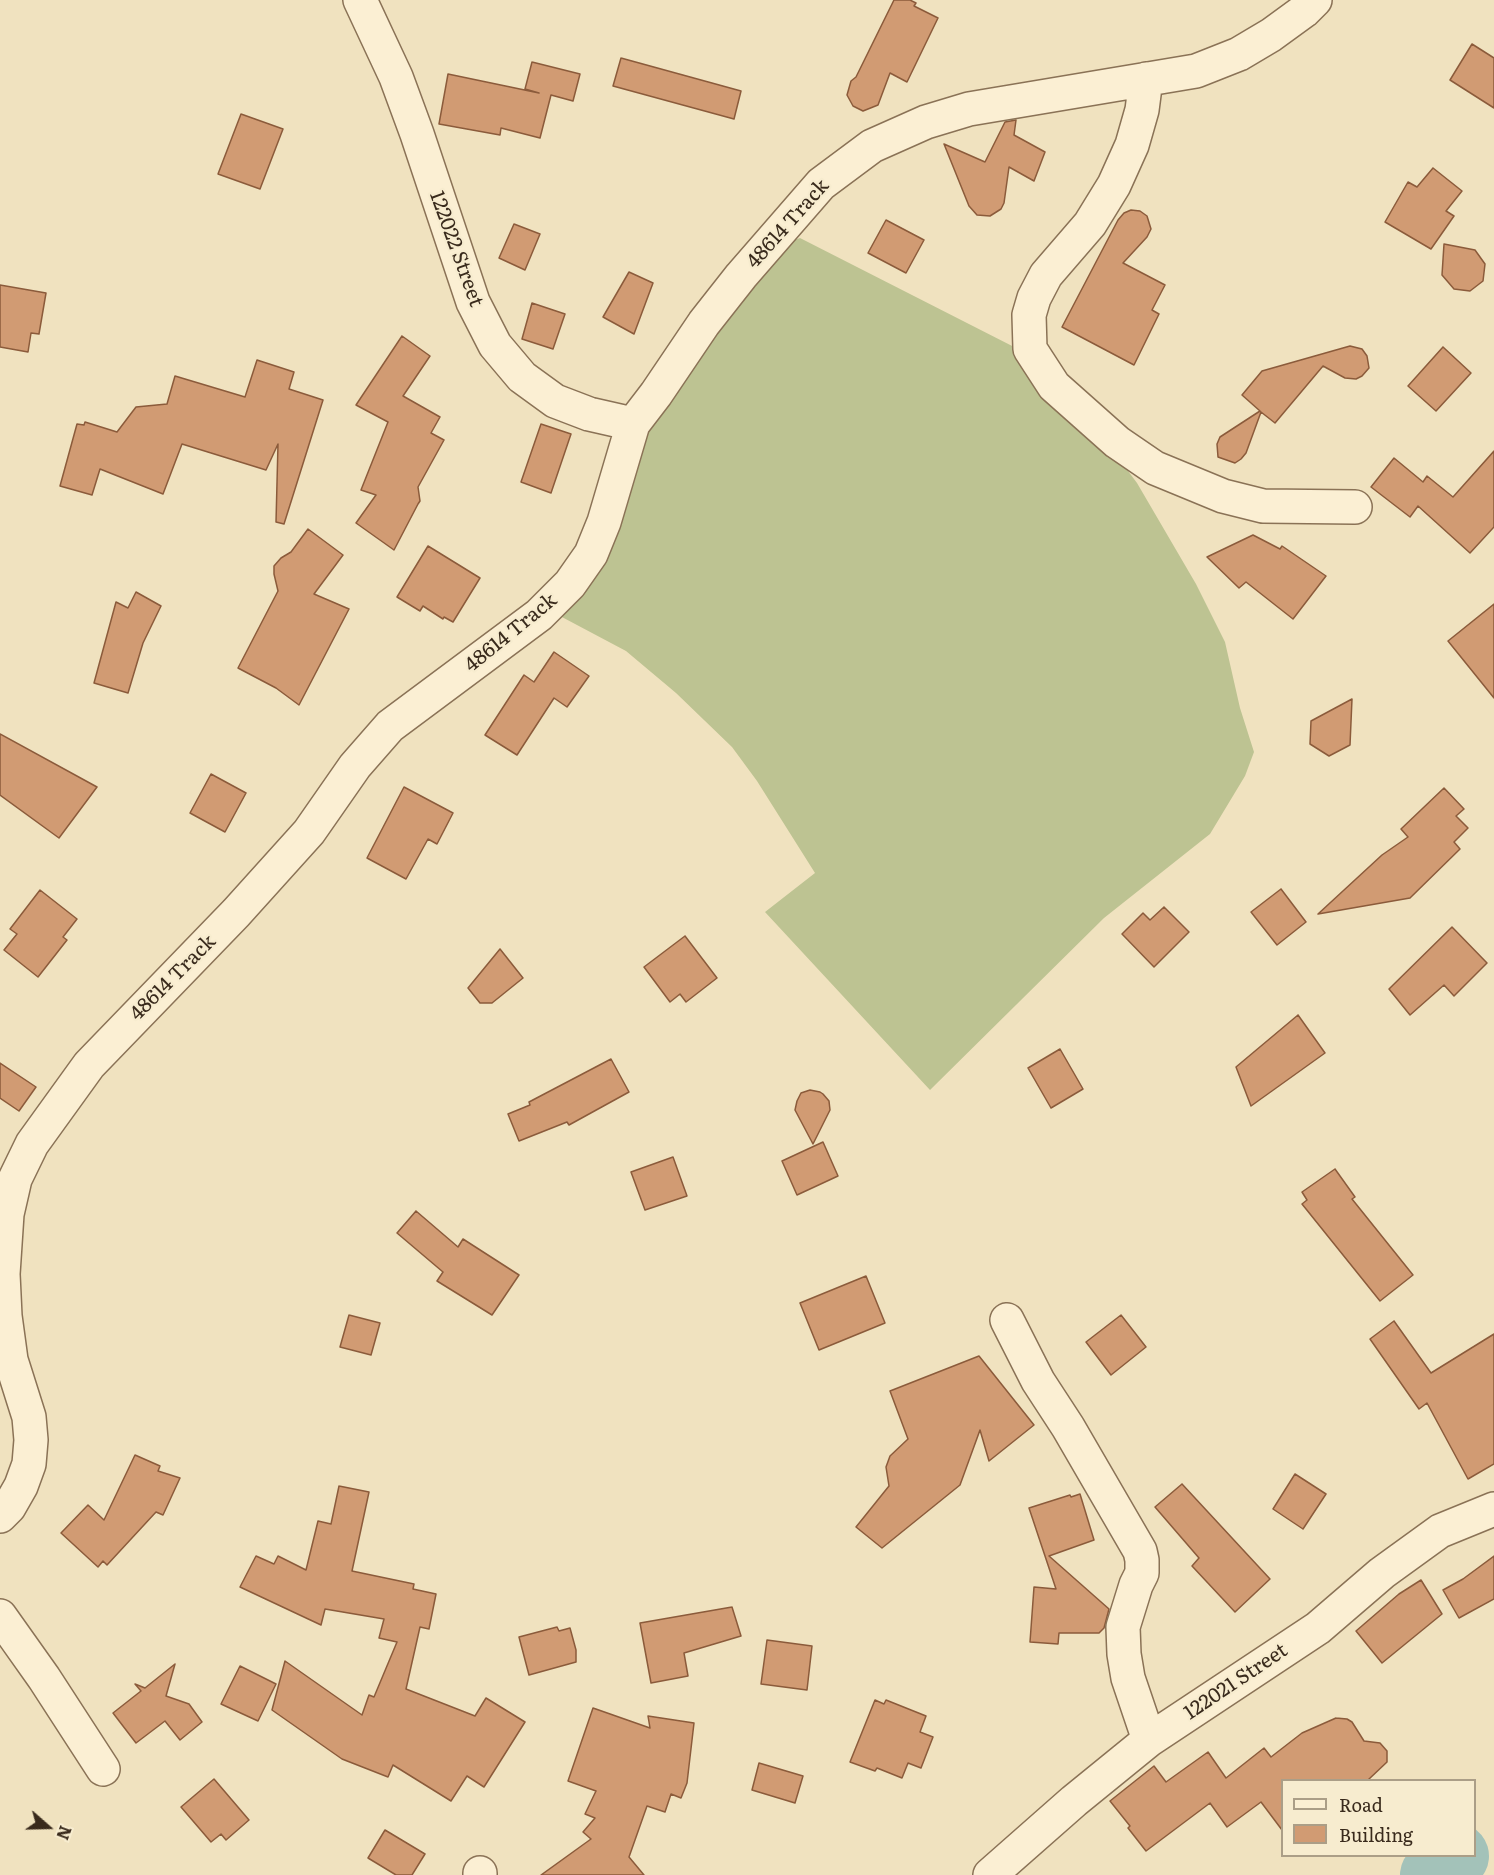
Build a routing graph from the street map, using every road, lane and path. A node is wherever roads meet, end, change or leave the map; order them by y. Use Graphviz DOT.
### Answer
graph roads {
  1 [pos="360,0"];
  2 [pos="1315,0"];
  3 [pos="1146,79"];
  4 [pos="633,424"];
  5 [pos="1355,507"];
  6 [pos="1007,1320"];
  7 [pos="1494,1509"];
  8 [pos="0,1516"];
  9 [pos="0,1616"];
  10 [pos="1149,1740"];
  11 [pos="104,1769"];
  12 [pos="990,1875"];
  1 -- 4 [label="street, 122022 Street"];
  2 -- 3 [label="street, 48614 Track"];
  3 -- 4 [label="street, 48614 Track"];
  3 -- 5 [label="street"];
  4 -- 8 [label="street, 48614 Track"];
  6 -- 10 [label="street"];
  7 -- 10 [label="street, 122021 Street"];
  9 -- 11 [label="street"];
  10 -- 12 [label="street, 122021 Street"];
}
